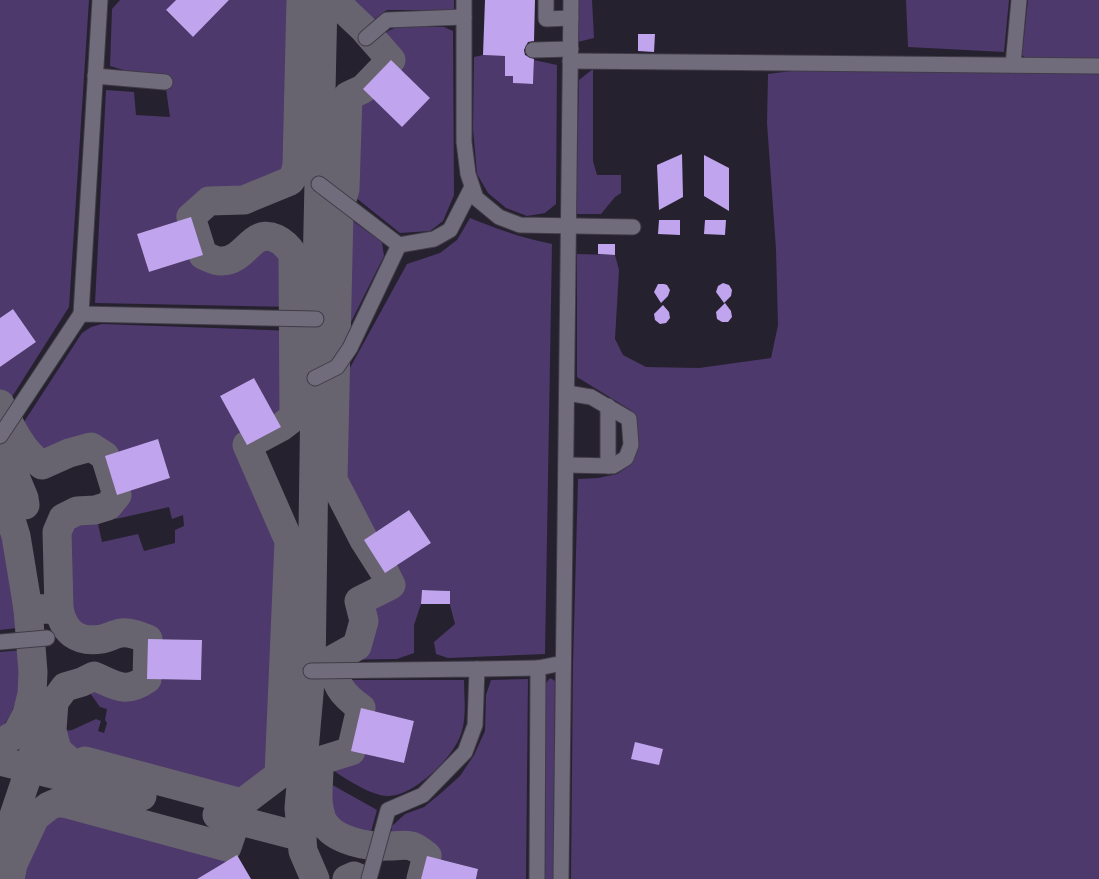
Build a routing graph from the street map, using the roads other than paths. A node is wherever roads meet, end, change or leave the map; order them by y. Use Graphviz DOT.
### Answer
graph roads {
  1 [pos="100,0"];
  2 [pos="464,0"];
  3 [pos="546,0"];
  4 [pos="571,0"];
  5 [pos="1020,0"];
  6 [pos="464,17"];
  7 [pos="571,18"];
  8 [pos="366,38"];
  9 [pos="533,50"];
  10 [pos="571,55"];
  11 [pos="1013,66"];
  12 [pos="1099,66"];
  13 [pos="95,76"];
  14 [pos="165,82"];
  15 [pos="319,184"];
  16 [pos="472,187"];
  17 [pos="568,227"];
  18 [pos="633,227"];
  19 [pos="399,244"];
  20 [pos="81,314"];
  21 [pos="316,318"];
  22 [pos="315,378"];
  23 [pos="567,393"];
  24 [pos="608,406"];
  25 [pos="0,436"];
  26 [pos="566,465"];
  27 [pos="608,466"];
  28 [pos="48,638"];
  29 [pos="0,642"];
  30 [pos="563,663"];
  31 [pos="538,668"];
  32 [pos="477,669"];
  33 [pos="311,671"];
  34 [pos="369,879"];
  35 [pos="537,879"];
  36 [pos="561,879"];
  1 -- 13 [label="lane"];
  2 -- 6 [label="lane"];
  3 -- 7 [label="lane"];
  4 -- 7 [label="lane"];
  5 -- 11 [label="lane"];
  6 -- 8 [label="lane"];
  6 -- 16 [label="lane"];
  7 -- 10 [label="lane"];
  9 -- 10 [label="lane"];
  10 -- 11 [label="lane"];
  10 -- 17 [label="lane"];
  11 -- 12 [label="lane"];
  13 -- 14 [label="lane"];
  13 -- 20 [label="lane"];
  15 -- 19 [label="lane"];
  16 -- 17 [label="lane"];
  16 -- 19 [label="lane"];
  17 -- 18 [label="lane"];
  17 -- 23 [label="lane"];
  19 -- 22 [label="lane"];
  20 -- 21 [label="lane"];
  20 -- 25 [label="lane"];
  23 -- 24 [label="lane"];
  23 -- 26 [label="lane"];
  24 -- 27 [label="lane"];
  24 -- 27 [label="lane"];
  26 -- 27 [label="lane"];
  26 -- 30 [label="lane"];
  28 -- 29 [label="lane"];
  30 -- 31 [label="lane"];
  30 -- 36 [label="lane"];
  31 -- 32 [label="lane"];
  31 -- 35 [label="lane"];
  32 -- 33 [label="lane"];
  32 -- 34 [label="lane"];
}
